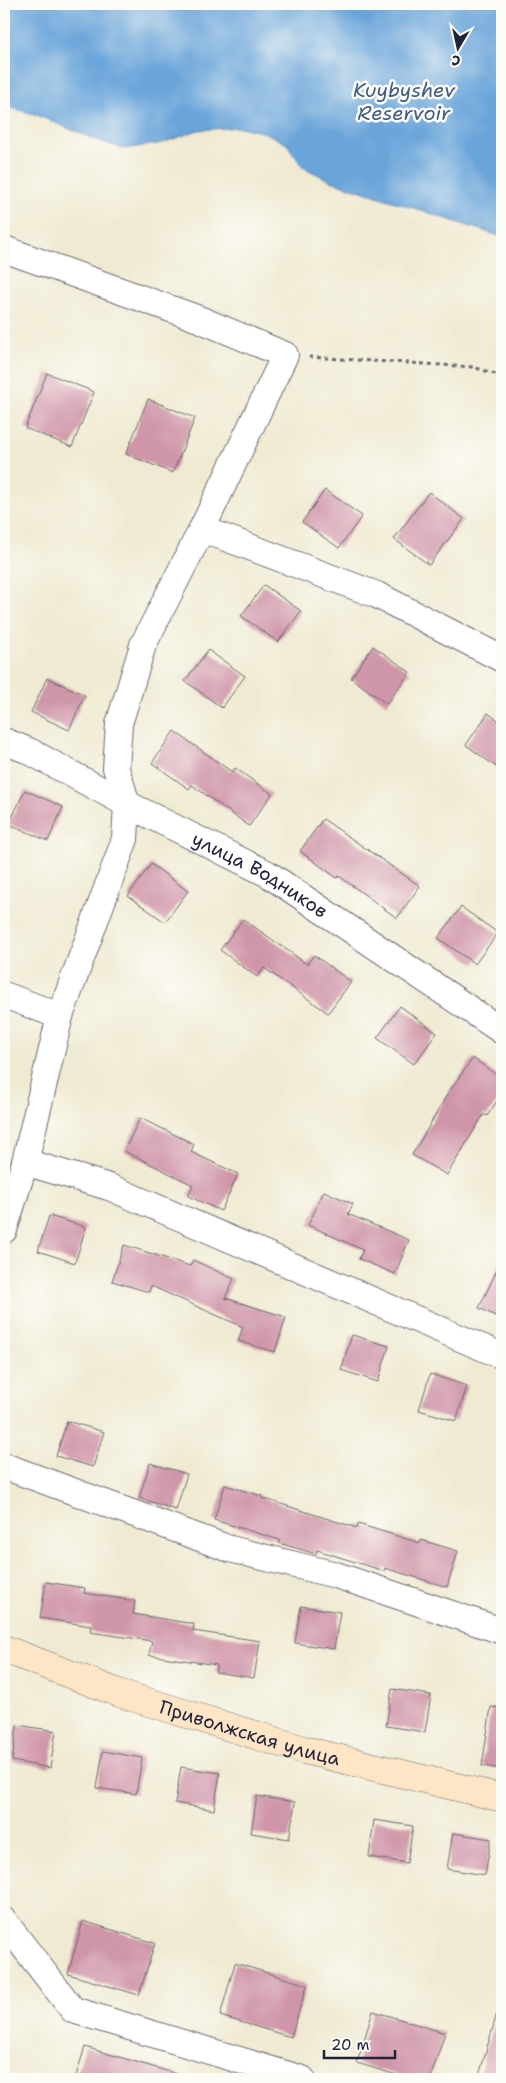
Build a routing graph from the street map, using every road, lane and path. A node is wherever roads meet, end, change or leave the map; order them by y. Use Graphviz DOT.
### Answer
graph roads {
  1 [pos="4,249"];
  2 [pos="285,355"];
  3 [pos="502,376"];
  4 [pos="202,529"];
  5 [pos="502,659"];
  6 [pos="4,741"];
  7 [pos="127,804"];
  8 [pos="4,995"];
  9 [pos="60,1016"];
  10 [pos="502,1031"];
  11 [pos="25,1162"];
  12 [pos="4,1230"];
  13 [pos="502,1356"];
  14 [pos="4,1466"];
  15 [pos="502,1632"];
  16 [pos="4,1648"];
  17 [pos="502,1798"];
  18 [pos="4,1921"];
  19 [pos="302,2079"];
  1 -- 2 [label="street"];
  2 -- 3 [label="path"];
  2 -- 4 [label="street"];
  4 -- 5 [label="street"];
  4 -- 7 [label="street"];
  6 -- 7 [label="street, улица Водников"];
  7 -- 9 [label="street"];
  7 -- 10 [label="street, улица Водников"];
  8 -- 9 [label="street"];
  9 -- 11 [label="street"];
  11 -- 12 [label="street"];
  11 -- 13 [label="street"];
  14 -- 15 [label="street"];
  16 -- 17 [label="main road, Приволжская улица"];
  18 -- 19 [label="street"];
}
